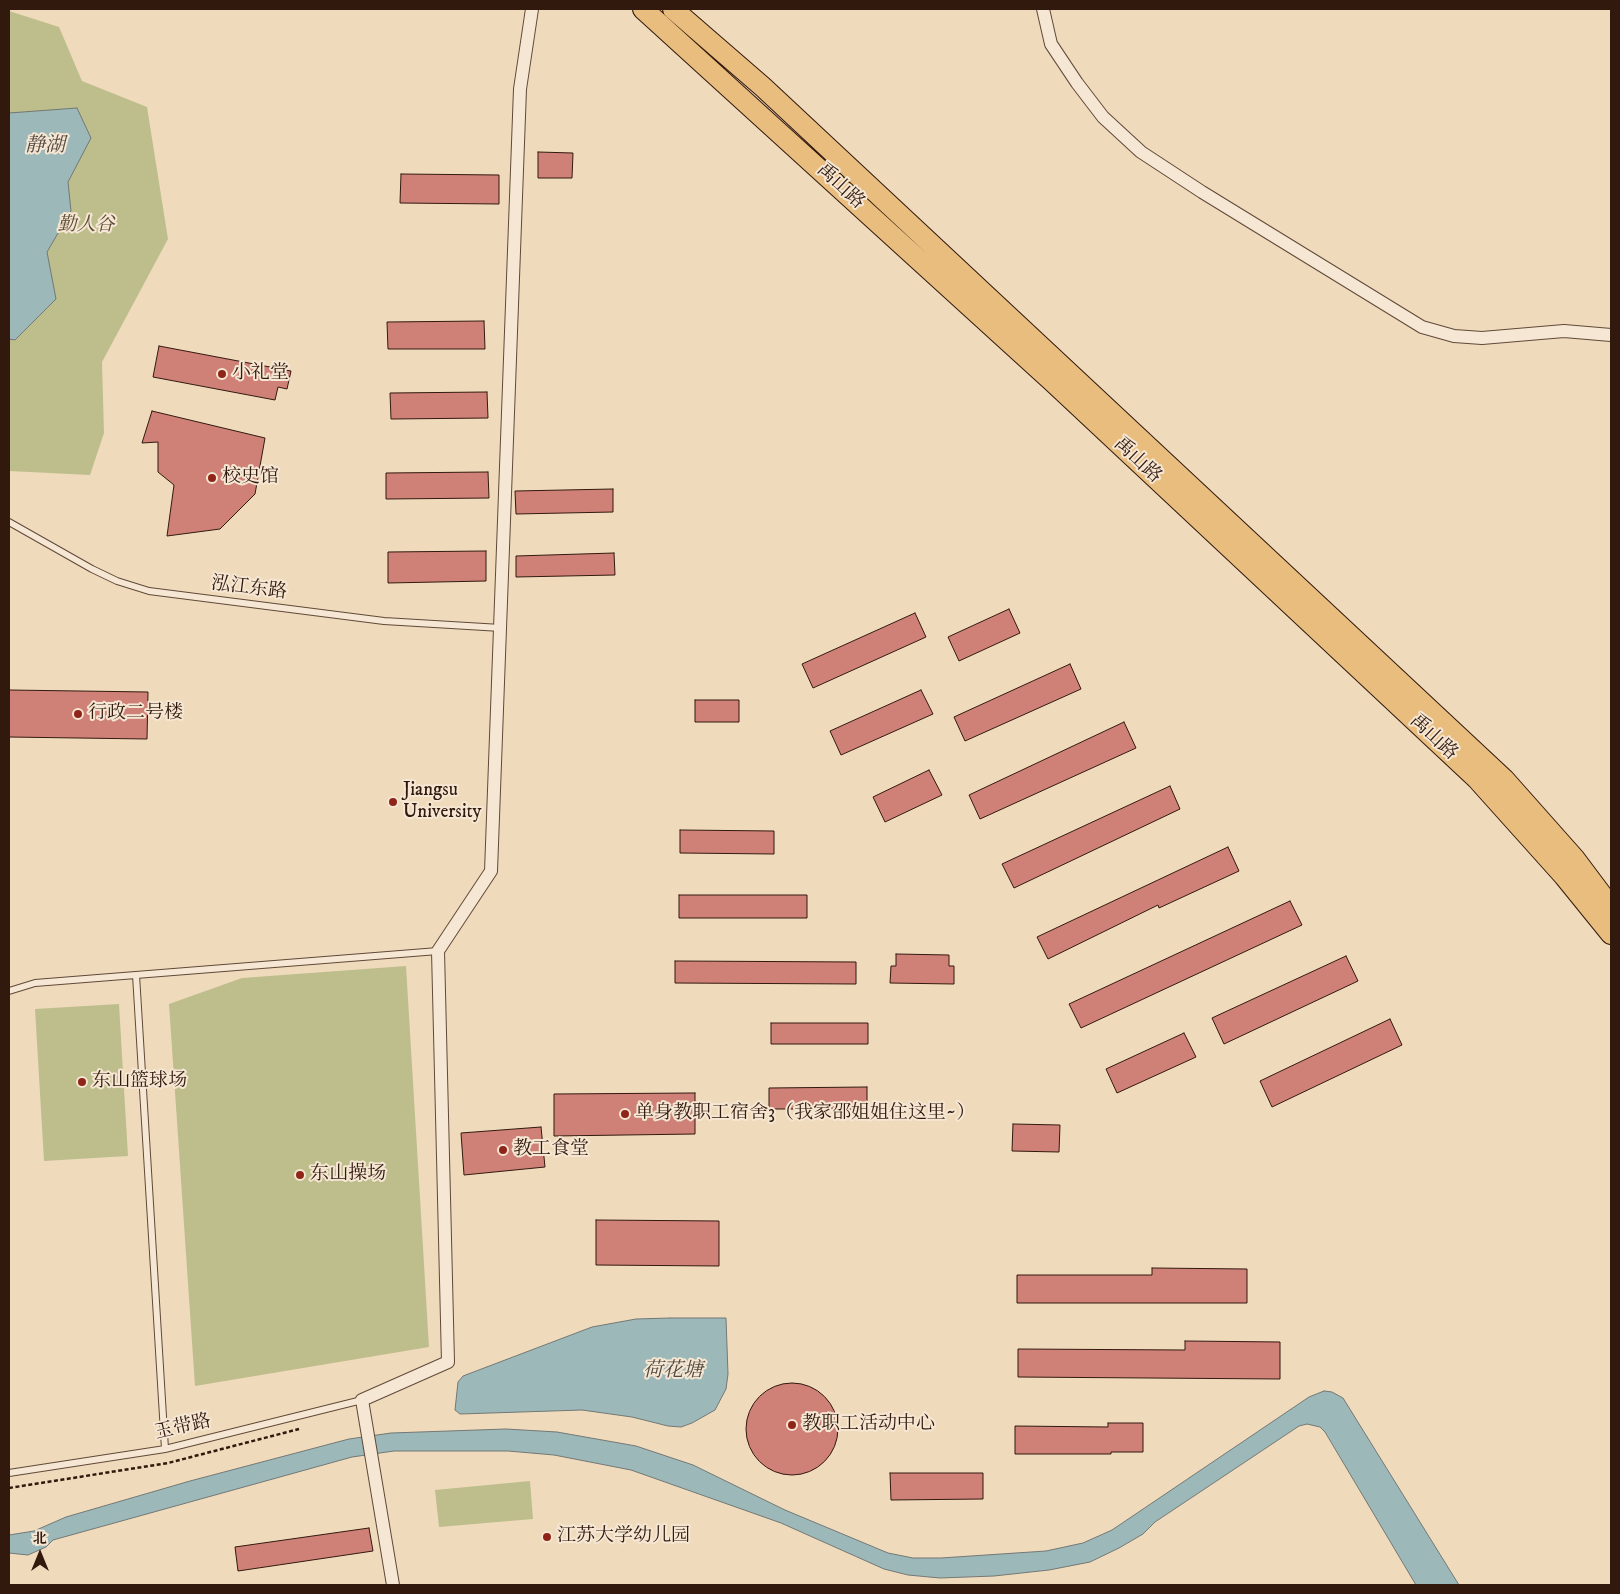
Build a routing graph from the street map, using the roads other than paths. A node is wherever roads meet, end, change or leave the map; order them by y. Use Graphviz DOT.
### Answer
graph roads {
  1 [pos="532,9"];
  2 [pos="643,9"];
  3 [pos="673,9"];
  4 [pos="1043,9"];
  5 [pos="1611,335"];
  6 [pos="9,522"];
  7 [pos="502,628"];
  8 [pos="1611,907"];
  9 [pos="1611,934"];
  10 [pos="438,951"];
  11 [pos="136,975"];
  12 [pos="9,991"];
  13 [pos="362,1400"];
  14 [pos="165,1449"];
  15 [pos="9,1473"];
  16 [pos="393,1585"];
  1 -- 7 [label="street"];
  2 -- 9 [label="main road, 禹山路"];
  3 -- 8 [label="main road, 禹山路"];
  4 -- 5 [label="street"];
  6 -- 7 [label="lane, 泓江东路"];
  7 -- 10 [label="street"];
  10 -- 11 [label="lane"];
  10 -- 13 [label="street"];
  11 -- 12 [label="lane"];
  11 -- 14 [label="lane"];
  13 -- 14 [label="lane, 玉带路"];
  13 -- 16 [label="street"];
  14 -- 15 [label="lane, 玉带路"];
}
